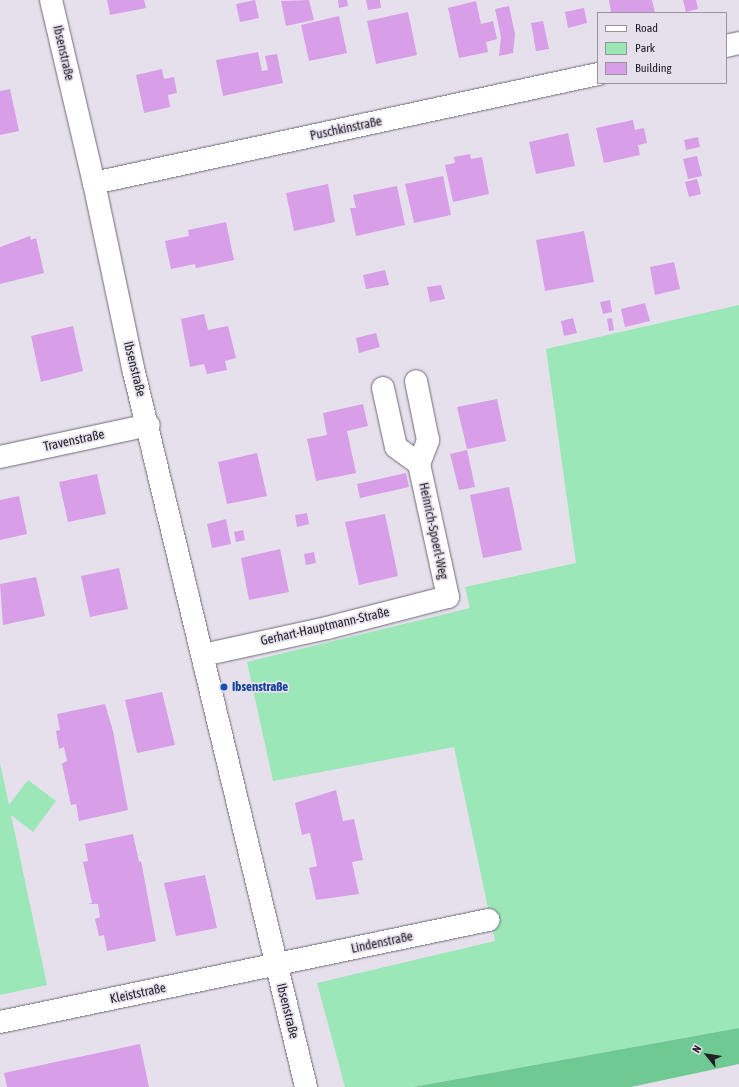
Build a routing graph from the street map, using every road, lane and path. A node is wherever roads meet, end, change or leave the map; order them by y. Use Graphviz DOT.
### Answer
graph roads {
  1 [pos="51,0"];
  2 [pos="739,43"];
  3 [pos="727,46"];
  4 [pos="597,74"];
  5 [pos="94,183"];
  6 [pos="416,382"];
  7 [pos="383,388"];
  8 [pos="148,425"];
  9 [pos="0,457"];
  10 [pos="419,464"];
  11 [pos="448,597"];
  12 [pos="202,655"];
  13 [pos="488,920"];
  14 [pos="276,966"];
  15 [pos="0,1022"];
  16 [pos="306,1087"];
  1 -- 5 [label="street, Ibsenstraße"];
  2 -- 3 [label="street"];
  4 -- 5 [label="street, Puschkinstraße"];
  5 -- 8 [label="street, Ibsenstraße"];
  6 -- 10 [label="street, Heinrich-Spoerl-Weg"];
  7 -- 10 [label="street, Heinrich-Spoerl-Weg"];
  8 -- 9 [label="street, Travenstraße"];
  8 -- 12 [label="street, Ibsenstraße"];
  10 -- 11 [label="street, Heinrich-Spoerl-Weg"];
  11 -- 12 [label="street, Gerhart-Hauptmann-Straße"];
  12 -- 14 [label="street, Ibsenstraße"];
  13 -- 14 [label="street, Lindenstraße"];
  14 -- 15 [label="street, Kleiststraße"];
  14 -- 16 [label="street, Ibsenstraße"];
}
